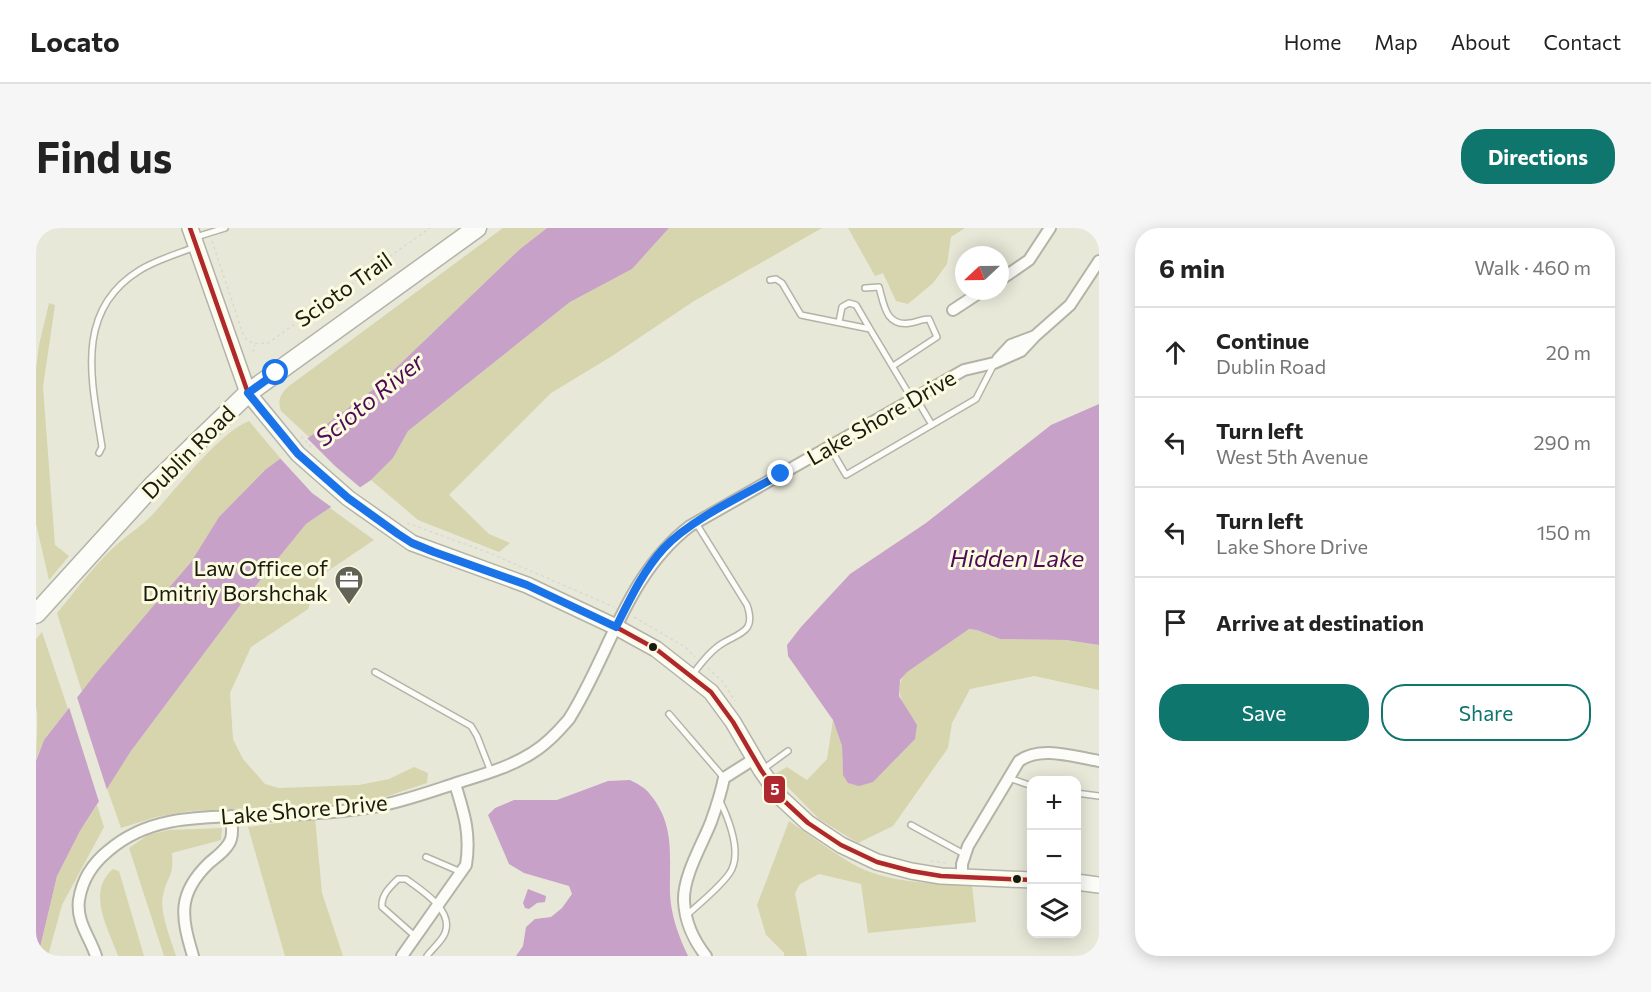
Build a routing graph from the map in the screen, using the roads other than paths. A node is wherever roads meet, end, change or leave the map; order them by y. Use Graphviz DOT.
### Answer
graph roads {
  1 [pos="225,228"];
  2 [pos="477,228"];
  3 [pos="1050,228"];
  4 [pos="194,237"];
  5 [pos="1099,261"];
  6 [pos="1009,274"];
  7 [pos="770,280"];
  8 [pos="865,288"];
  9 [pos="968,300"];
  10 [pos="953,310"];
  11 [pos="839,322"];
  12 [pos="870,329"];
  13 [pos="994,363"];
  14 [pos="892,366"];
  15 [pos="248,393"];
  16 [pos="913,398"];
  17 [pos="932,425"];
  18 [pos="829,446"];
  19 [pos="99,453"];
  20 [pos="696,523"];
  21 [pos="36,614"];
  22 [pos="616,627"];
  23 [pos="375,672"];
  24 [pos="692,675"];
  25 [pos="669,714"];
  26 [pos="788,752"];
  27 [pos="1099,761"];
  28 [pos="758,765"];
  29 [pos="491,772"];
  30 [pos="724,778"];
  31 [pos="1009,778"];
  32 [pos="455,784"];
  33 [pos="1027,784"];
  34 [pos="1081,794"];
  35 [pos="1099,796"];
  36 [pos="719,800"];
  37 [pos="231,816"];
  38 [pos="911,825"];
  39 [pos="964,854"];
  40 [pos="426,857"];
  41 [pos="461,872"];
  42 [pos="962,877"];
  43 [pos="1027,880"];
  44 [pos="1081,883"];
  45 [pos="1099,885"];
  46 [pos="439,905"];
  47 [pos="687,916"];
  48 [pos="416,937"];
  49 [pos="96,956"];
  50 [pos="193,956"];
  51 [pos="402,956"];
  52 [pos="427,956"];
  53 [pos="706,956"];
  1 -- 4 [label="lane"];
  2 -- 15 [label="main road, Dublin Road"];
  3 -- 6 [label="street"];
  4 -- 15 [label="main road"];
  4 -- 19 [label="lane"];
  5 -- 13 [label="street, Lake Shore Drive"];
  7 -- 11 [label="lane"];
  8 -- 14 [label="lane"];
  9 -- 10 [label="street"];
  11 -- 12 [label="lane"];
  11 -- 12 [label="lane"];
  12 -- 14 [label="lane"];
  13 -- 16 [label="street, Lake Shore Drive"];
  13 -- 17 [label="lane"];
  14 -- 16 [label="lane"];
  15 -- 21 [label="main road, Dublin Road"];
  15 -- 22 [label="main road"];
  16 -- 17 [label="lane"];
  16 -- 18 [label="street, Lake Shore Drive"];
  17 -- 18 [label="lane"];
  18 -- 20 [label="street, Lake Shore Drive"];
  20 -- 22 [label="street, Lake Shore Drive"];
  20 -- 24 [label="lane"];
  22 -- 24 [label="main road"];
  22 -- 29 [label="street, Lake Shore Drive"];
  23 -- 29 [label="lane"];
  24 -- 28 [label="main road"];
  25 -- 30 [label="lane"];
  26 -- 28 [label="lane"];
  27 -- 31 [label="street"];
  28 -- 30 [label="street"];
  28 -- 42 [label="main road"];
  29 -- 32 [label="street, Lake Shore Drive"];
  30 -- 36 [label="street"];
  31 -- 33 [label="lane"];
  31 -- 39 [label="street"];
  32 -- 37 [label="street, Lake Shore Drive"];
  32 -- 41 [label="street"];
  34 -- 35 [label="lane"];
  36 -- 47 [label="street"];
  36 -- 47 [label="lane"];
  37 -- 49 [label="street, Lake Shore Drive"];
  37 -- 50 [label="street"];
  38 -- 39 [label="lane"];
  39 -- 42 [label="street"];
  40 -- 41 [label="lane"];
  41 -- 46 [label="street"];
  42 -- 43 [label="main road"];
  44 -- 45 [label="main road"];
  46 -- 48 [label="street"];
  46 -- 48 [label="lane"];
  46 -- 52 [label="lane"];
  47 -- 53 [label="street"];
  48 -- 51 [label="street"];
}
